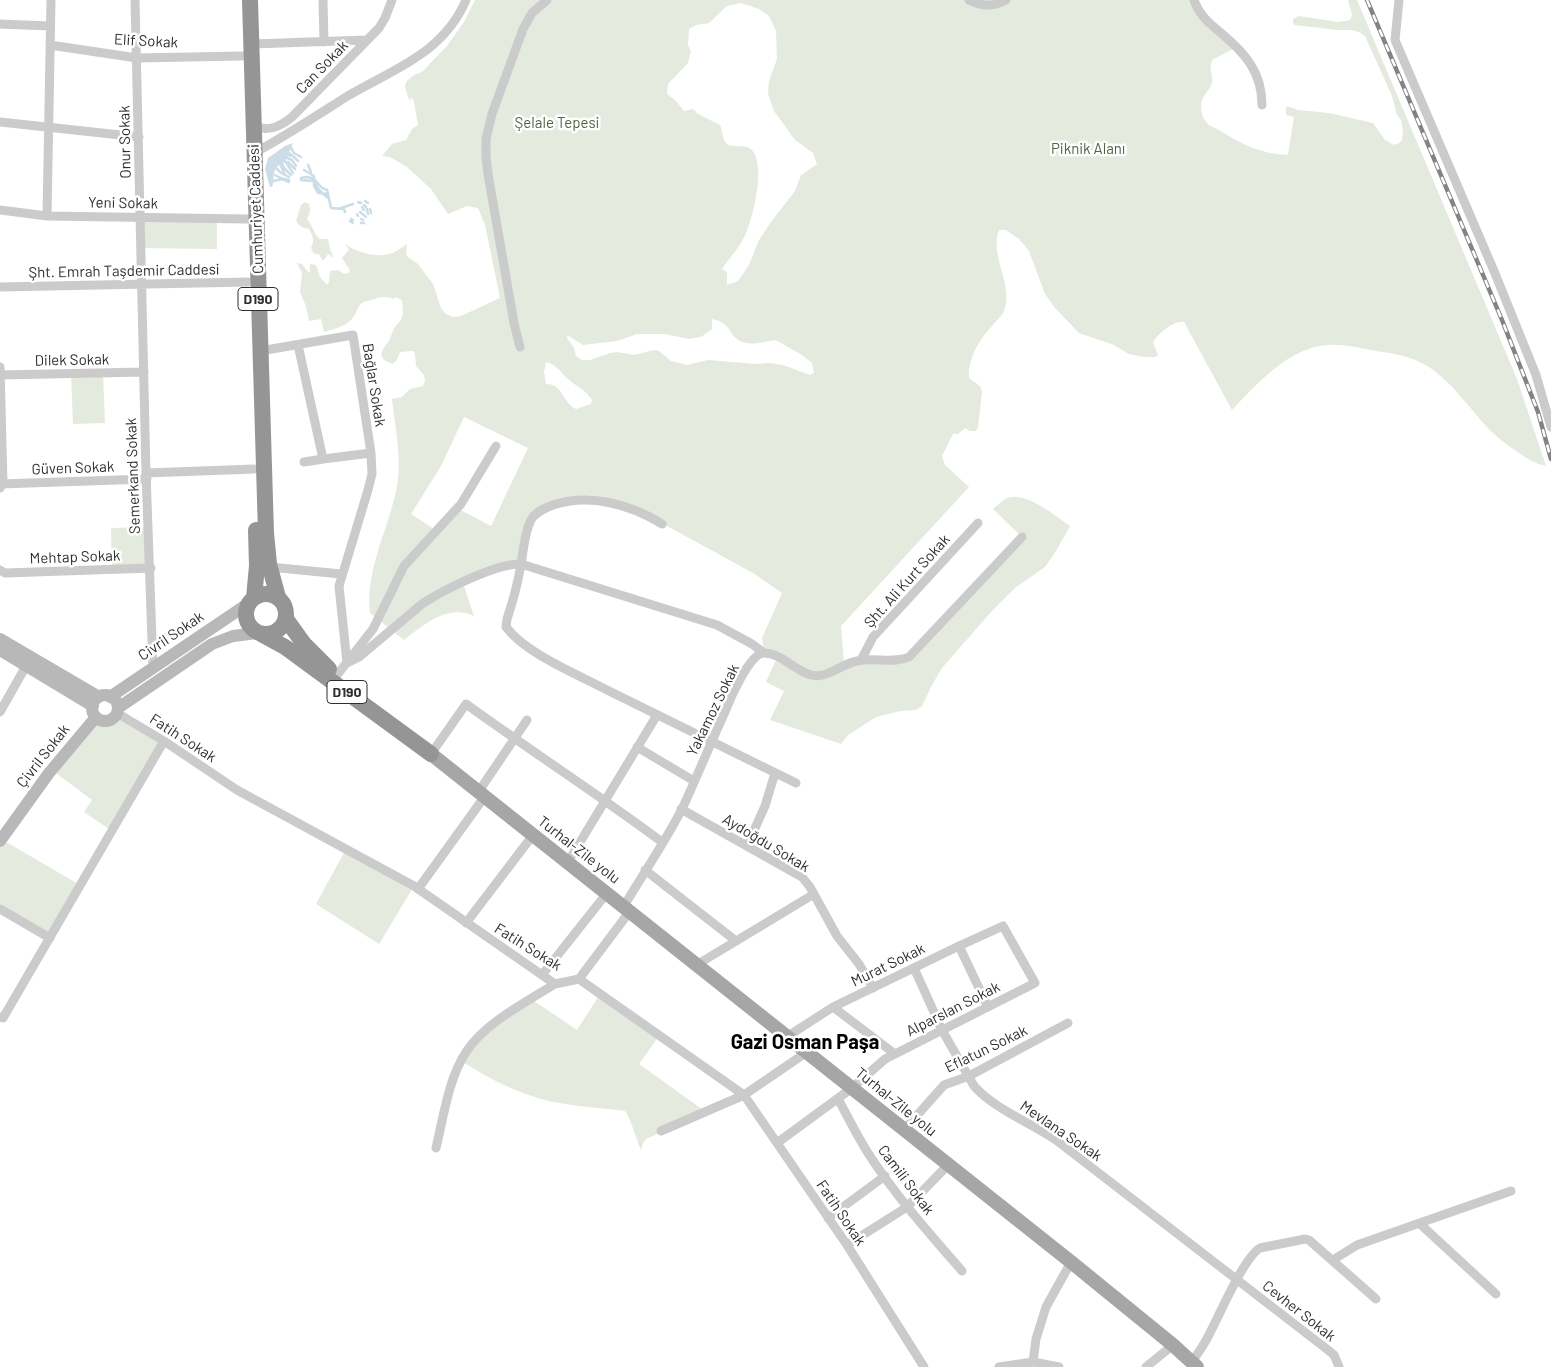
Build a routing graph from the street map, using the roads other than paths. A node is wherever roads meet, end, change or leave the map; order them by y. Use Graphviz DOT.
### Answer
graph roads {
  1 [pos="50,0"];
  2 [pos="135,0"];
  3 [pos="241,0"];
  4 [pos="250,0"];
  5 [pos="323,0"];
  6 [pos="392,0"];
  7 [pos="466,0"];
  8 [pos="547,0"];
  9 [pos="969,0"];
  10 [pos="1006,0"];
  11 [pos="1194,0"];
  12 [pos="1399,0"];
  13 [pos="0,24"];
  14 [pos="50,26"];
  15 [pos="367,40"];
  16 [pos="324,42"];
  17 [pos="50,45"];
  18 [pos="247,50"];
  19 [pos="136,58"];
  20 [pos="1262,105"];
  21 [pos="0,122"];
  22 [pos="249,126"];
  23 [pos="274,127"];
  24 [pos="48,128"];
  25 [pos="139,137"];
  26 [pos="280,140"];
  27 [pos="250,154"];
  28 [pos="0,210"];
  29 [pos="47,216"];
  30 [pos="141,217"];
  31 [pos="247,218"];
  32 [pos="248,282"];
  33 [pos="142,284"];
  34 [pos="0,287"];
  35 [pos="298,345"];
  36 [pos="520,347"];
  37 [pos="260,351"];
  38 [pos="0,367"];
  39 [pos="144,372"];
  40 [pos="0,375"];
  41 [pos="1551,427"];
  42 [pos="496,446"];
  43 [pos="371,453"];
  44 [pos="323,460"];
  45 [pos="304,462"];
  46 [pos="254,469"];
  47 [pos="147,476"];
  48 [pos="1,485"];
  49 [pos="978,523"];
  50 [pos="662,524"];
  51 [pos="1022,537"];
  52 [pos="521,564"];
  53 [pos="270,567"];
  54 [pos="151,568"];
  55 [pos="0,570"];
  56 [pos="341,574"];
  57 [pos="278,598"];
  58 [pos="252,600"];
  59 [pos="286,620"];
  60 [pos="259,634"];
  61 [pos="0,639"];
  62 [pos="0,650"];
  63 [pos="764,653"];
  64 [pos="861,660"];
  65 [pos="26,666"];
  66 [pos="153,668"];
  67 [pos="342,669"];
  68 [pos="100,704"];
  69 [pos="118,710"];
  70 [pos="0,712"];
  71 [pos="657,715"];
  72 [pos="527,720"];
  73 [pos="514,739"];
  74 [pos="164,741"];
  75 [pos="712,741"];
  76 [pos="637,747"];
  77 [pos="431,754"];
  78 [pos="775,773"];
  79 [pos="694,781"];
  80 [pos="796,783"];
  81 [pos="482,794"];
  82 [pos="605,800"];
  83 [pos="681,810"];
  84 [pos="533,835"];
  85 [pos="0,841"];
  86 [pos="662,842"];
  87 [pos="747,846"];
  88 [pos="568,862"];
  89 [pos="645,870"];
  90 [pos="418,889"];
  91 [pos="607,893"];
  92 [pos="814,894"];
  93 [pos="0,909"];
  94 [pos="627,909"];
  95 [pos="466,923"];
  96 [pos="1003,926"];
  97 [pos="50,938"];
  98 [pos="736,941"];
  99 [pos="959,946"];
  100 [pos="698,964"];
  101 [pos="914,968"];
  102 [pos="542,975"];
  103 [pos="579,979"];
  104 [pos="554,984"];
  105 [pos="872,988"];
  106 [pos="988,1007"];
  107 [pos="833,1008"];
  108 [pos="0,1017"];
  109 [pos="1068,1023"];
  110 [pos="942,1030"];
  111 [pos="788,1036"];
  112 [pos="807,1052"];
  113 [pos="895,1054"];
  114 [pos="969,1076"];
  115 [pos="852,1088"];
  116 [pos="744,1096"];
  117 [pos="838,1099"];
  118 [pos="904,1130"];
  119 [pos="661,1131"];
  120 [pos="777,1144"];
  121 [pos="436,1148"];
  122 [pos="948,1164"];
  123 [pos="885,1176"];
  124 [pos="1511,1190"];
  125 [pos="908,1207"];
  126 [pos="828,1218"];
  127 [pos="1419,1223"];
  128 [pos="847,1245"];
  129 [pos="1333,1260"];
  130 [pos="1071,1262"];
  131 [pos="962,1271"];
  132 [pos="1237,1280"];
  133 [pos="1496,1294"];
  134 [pos="1376,1299"];
  135 [pos="1173,1345"];
  136 [pos="1033,1362"];
  137 [pos="1195,1365"];
  138 [pos="924,1367"];
  139 [pos="999,1367"];
  140 [pos="1059,1367"];
  141 [pos="1146,1367"];
  142 [pos="1339,1367"];
  1 -- 14 [label="street"];
  2 -- 19 [label="street, Onur Sokak"];
  3 -- 18 [label="highway, Cumhuriyet Caddesi / D190"];
  4 -- 18 [label="highway, Cumhuriyet Caddesi / D190"];
  5 -- 16 [label="street"];
  6 -- 15 [label="street, Can Sokak"];
  7 -- 26 [label="street"];
  8 -- 36 [label="street"];
  9 -- 10 [label="street"];
  11 -- 20 [label="street"];
  12 -- 41 [label="street"];
  13 -- 14 [label="street"];
  14 -- 17 [label="street"];
  15 -- 16 [label="street, Elif Sokak"];
  15 -- 23 [label="street, Can Sokak"];
  16 -- 18 [label="street, Elif Sokak"];
  17 -- 19 [label="street, Elif Sokak"];
  17 -- 24 [label="street"];
  18 -- 19 [label="street, Elif Sokak"];
  18 -- 22 [label="highway, Cumhuriyet Caddesi / D190"];
  19 -- 25 [label="street, Onur Sokak"];
  21 -- 24 [label="street"];
  22 -- 23 [label="street"];
  22 -- 27 [label="highway, Cumhuriyet Caddesi / D190"];
  23 -- 26 [label="street"];
  24 -- 25 [label="street"];
  24 -- 29 [label="street"];
  25 -- 30 [label="street, Onur Sokak"];
  26 -- 27 [label="street"];
  27 -- 31 [label="highway, Cumhuriyet Caddesi / D190"];
  27 -- 37 [label="highway, Cumhuriyet Caddesi / D190"];
  28 -- 29 [label="street, Yeni Sokak"];
  29 -- 30 [label="street, Yeni Sokak"];
  30 -- 31 [label="street, Yeni Sokak"];
  30 -- 33 [label="street, Onur Sokak"];
  31 -- 32 [label="highway, Cumhuriyet Caddesi / D190"];
  32 -- 33 [label="street, Şht. Emrah Taşdemir Caddesi"];
  32 -- 46 [label="highway, Cumhuriyet Caddesi / D190"];
  33 -- 34 [label="street, Şht. Emrah Taşdemir Caddesi"];
  33 -- 39 [label="street, Semerkand Sokak"];
  35 -- 37 [label="street, Bağlar Sokak"];
  35 -- 43 [label="street, Bağlar Sokak"];
  35 -- 44 [label="street"];
  37 -- 53 [label="highway, Cumhuriyet Caddesi / D190"];
  38 -- 40 [label="street"];
  39 -- 40 [label="street, Dilek Sokak"];
  39 -- 47 [label="street, Semerkand Sokak"];
  40 -- 48 [label="street"];
  42 -- 67 [label="street"];
  43 -- 44 [label="street"];
  43 -- 56 [label="street, Bağlar Sokak"];
  44 -- 45 [label="street"];
  46 -- 47 [label="street, Güven Sokak"];
  46 -- 58 [label="highway, Cumhuriyet Caddesi / D190"];
  47 -- 48 [label="street, Güven Sokak"];
  47 -- 54 [label="street, Semerkand Sokak"];
  49 -- 64 [label="street, Şht. Ali Kurt Sokak"];
  50 -- 52 [label="street"];
  51 -- 64 [label="street"];
  52 -- 63 [label="street"];
  52 -- 67 [label="street"];
  52 -- 71 [label="street"];
  53 -- 56 [label="street"];
  53 -- 57 [label="highway, Cumhuriyet Caddesi / D190"];
  54 -- 55 [label="street, Mehtap Sokak"];
  54 -- 66 [label="street, Semerkand Sokak"];
  56 -- 67 [label="street, Bağlar Sokak"];
  57 -- 58 [label="highway"];
  57 -- 59 [label="highway, Cumhuriyet Caddesi"];
  58 -- 60 [label="highway, Cumhuriyet Caddesi"];
  58 -- 66 [label="street, Civril Sokak"];
  59 -- 60 [label="highway"];
  59 -- 67 [label="highway, Cumhuriyet Caddesi / D190"];
  60 -- 69 [label="street, Civril Sokak"];
  60 -- 77 [label="highway, D190"];
  61 -- 68 [label="street"];
  62 -- 65 [label="street"];
  63 -- 64 [label="street"];
  63 -- 75 [label="street, Yakamoz Sokak"];
  65 -- 68 [label="street"];
  65 -- 70 [label="street"];
  66 -- 68 [label="street, Civril Sokak"];
  67 -- 77 [label="highway, Cumhuriyet Caddesi / D190"];
  68 -- 69 [label="street"];
  68 -- 69 [label="street"];
  68 -- 85 [label="street, Çivril Sokak"];
  69 -- 74 [label="street, Fatih Sokak"];
  71 -- 75 [label="street"];
  71 -- 76 [label="street"];
  72 -- 73 [label="street"];
  73 -- 77 [label="street"];
  73 -- 81 [label="street"];
  73 -- 82 [label="street"];
  74 -- 90 [label="street, Fatih Sokak"];
  74 -- 97 [label="street"];
  75 -- 78 [label="street"];
  75 -- 79 [label="street, Yakamoz Sokak"];
  76 -- 79 [label="street"];
  76 -- 82 [label="street"];
  77 -- 81 [label="main road, Turhal-Zile yolu / D190"];
  78 -- 80 [label="street"];
  78 -- 87 [label="street"];
  79 -- 83 [label="street, Yakamoz Sokak"];
  81 -- 84 [label="main road, Turhal-Zile yolu / D190"];
  81 -- 90 [label="street"];
  82 -- 86 [label="street"];
  82 -- 88 [label="street"];
  83 -- 86 [label="street, Yakamoz Sokak"];
  83 -- 87 [label="street, Aydoğdu Sokak"];
  84 -- 88 [label="main road, Turhal-Zile yolu / D190"];
  84 -- 95 [label="street"];
  86 -- 89 [label="street, Yakamoz Sokak"];
  87 -- 92 [label="street, Aydoğdu Sokak"];
  88 -- 91 [label="main road, Turhal-Zile yolu / D190"];
  89 -- 94 [label="street, Yakamoz Sokak"];
  89 -- 98 [label="street"];
  90 -- 95 [label="street, Fatih Sokak"];
  91 -- 94 [label="main road, Turhal-Zile yolu / D190"];
  91 -- 102 [label="street"];
  92 -- 98 [label="street"];
  92 -- 105 [label="street, Aydoğdu Sokak"];
  93 -- 97 [label="street"];
  94 -- 100 [label="main road, Turhal-Zile yolu / D190"];
  94 -- 103 [label="street, Yakamoz Sokak"];
  95 -- 102 [label="street, Fatih Sokak"];
  96 -- 99 [label="street, Murat Sokak"];
  96 -- 106 [label="street, Alparslan Sokak"];
  97 -- 108 [label="street"];
  98 -- 100 [label="street"];
  99 -- 101 [label="street, Murat Sokak"];
  99 -- 106 [label="street"];
  100 -- 111 [label="main road, Turhal-Zile yolu / D190"];
  101 -- 105 [label="street, Murat Sokak"];
  101 -- 110 [label="street, Mevlana Sokak"];
  102 -- 104 [label="street, Fatih Sokak"];
  103 -- 104 [label="street, Fatih Sokak"];
  103 -- 116 [label="street, Fatih Sokak"];
  104 -- 121 [label="street"];
  105 -- 107 [label="street, Murat Sokak"];
  106 -- 110 [label="street, Alparslan Sokak"];
  107 -- 111 [label="street, Murat Sokak"];
  107 -- 113 [label="street, Alparslan Sokak"];
  109 -- 114 [label="street, Eflatun Sokak"];
  110 -- 113 [label="street, Alparslan Sokak"];
  110 -- 114 [label="street, Mevlana Sokak"];
  111 -- 112 [label="main road, Turhal-Zile yolu / D190"];
  112 -- 115 [label="main road, Turhal-Zile yolu / D190"];
  112 -- 116 [label="street"];
  113 -- 115 [label="street"];
  114 -- 118 [label="street, Eflatun Sokak"];
  114 -- 132 [label="street, Mevlana Sokak"];
  115 -- 117 [label="street"];
  115 -- 118 [label="main road, Turhal-Zile yolu / D190"];
  116 -- 119 [label="street"];
  116 -- 120 [label="street, Fatih Sokak"];
  117 -- 120 [label="street"];
  117 -- 123 [label="street, Camili Sokak"];
  118 -- 122 [label="main road, Turhal-Zile yolu / D190"];
  120 -- 126 [label="street, Fatih Sokak"];
  122 -- 125 [label="street"];
  122 -- 130 [label="main road, Turhal-Zile yolu / D190"];
  123 -- 125 [label="street, Camili Sokak"];
  123 -- 126 [label="street"];
  124 -- 127 [label="street"];
  125 -- 128 [label="street"];
  125 -- 131 [label="street, Camili Sokak"];
  126 -- 128 [label="street, Fatih Sokak"];
  127 -- 129 [label="street"];
  127 -- 133 [label="street"];
  128 -- 138 [label="street, Fatih Sokak"];
  129 -- 132 [label="street"];
  129 -- 134 [label="street"];
  130 -- 135 [label="main road, Turhal-Zile yolu / D190"];
  130 -- 136 [label="street"];
  132 -- 137 [label="street"];
  132 -- 142 [label="street, Cevher Sokak"];
  135 -- 137 [label="main road, Turhal-Zile yolu / D190"];
  135 -- 141 [label="street"];
  136 -- 139 [label="street"];
  136 -- 140 [label="street"];
}
